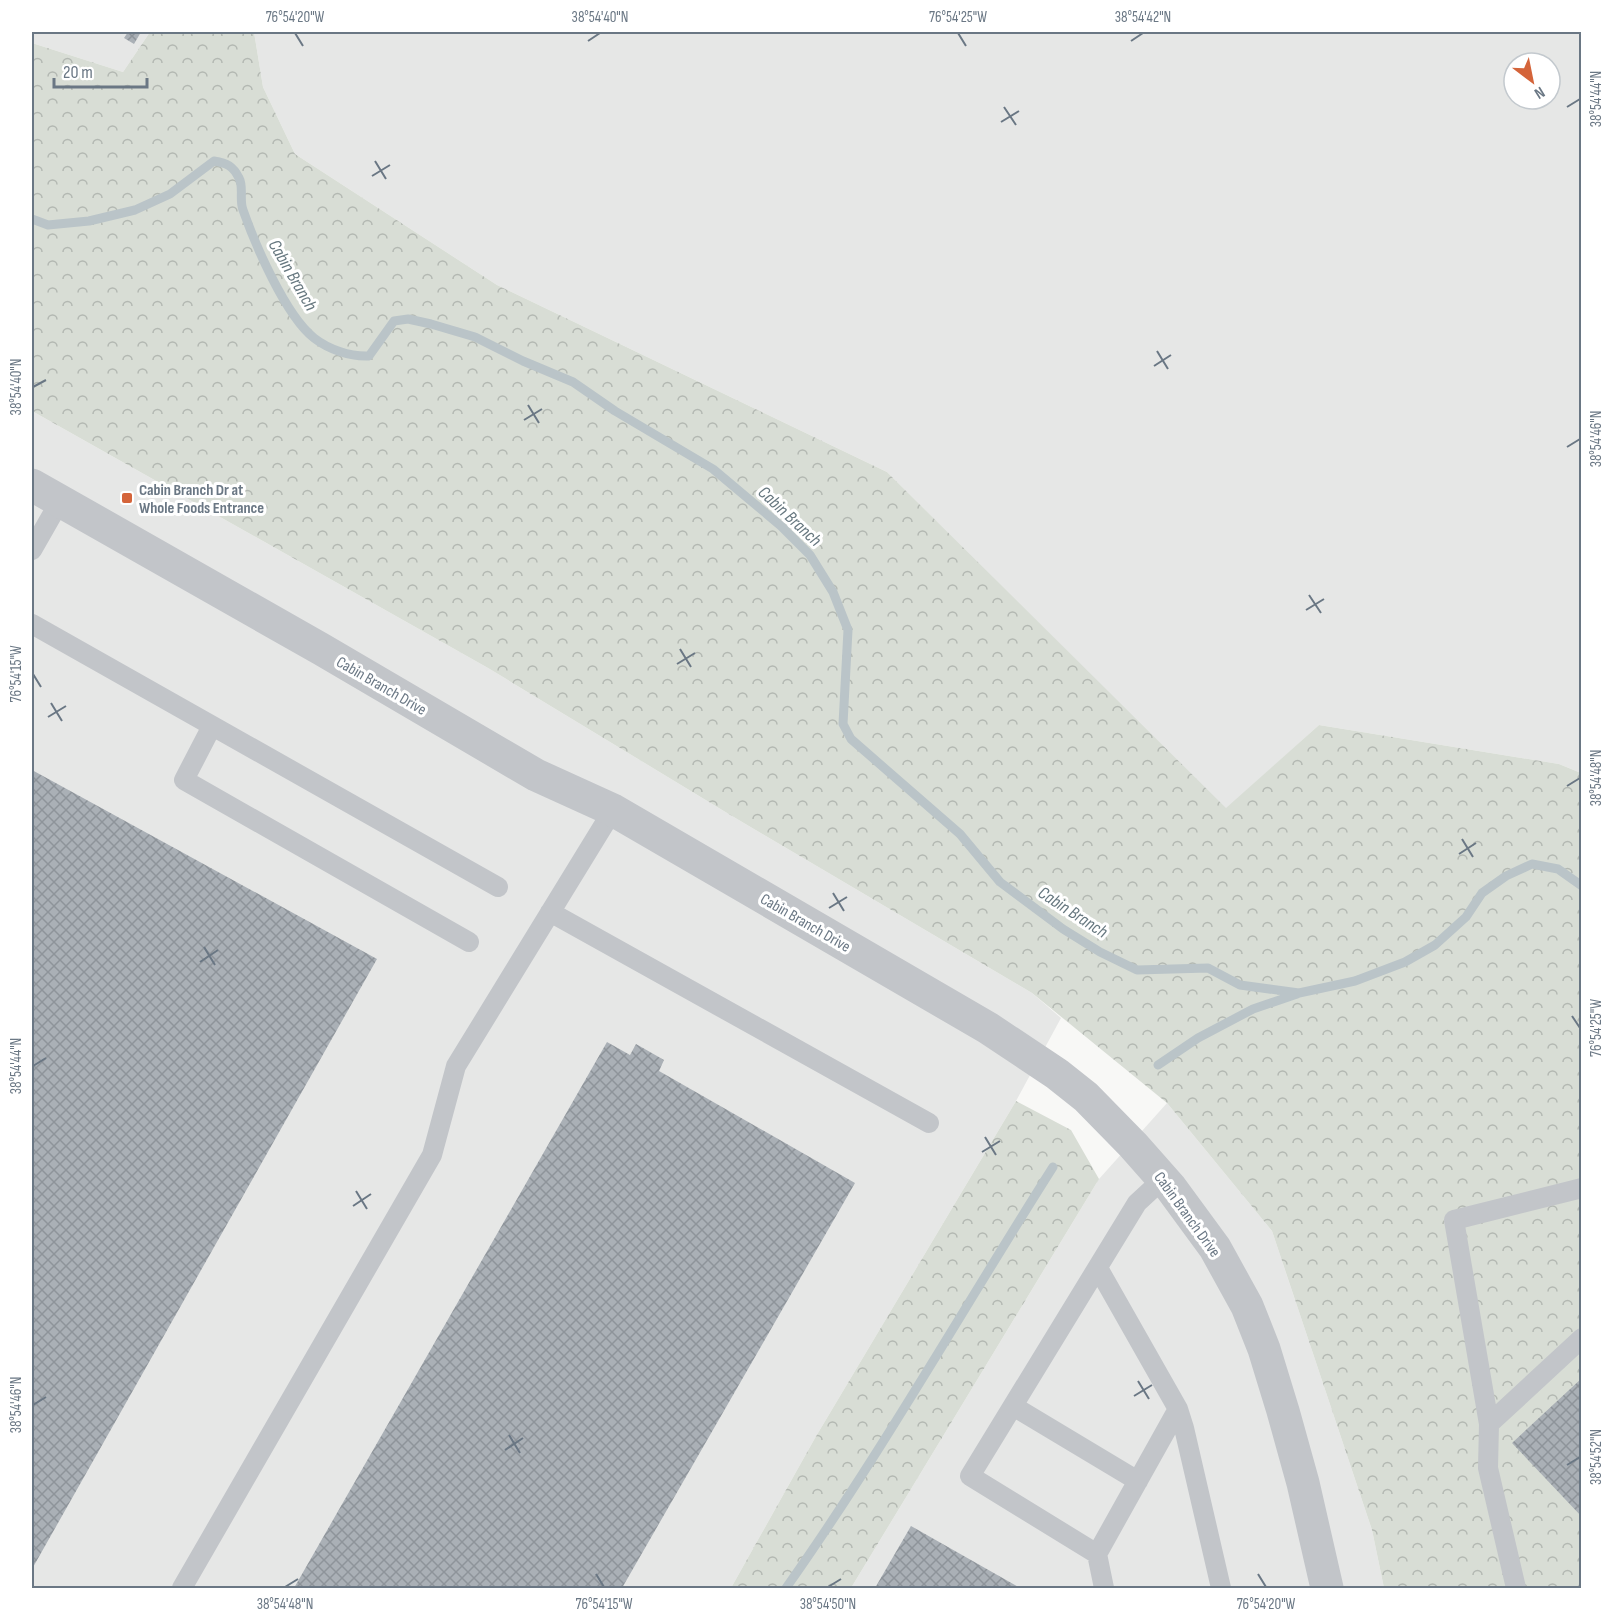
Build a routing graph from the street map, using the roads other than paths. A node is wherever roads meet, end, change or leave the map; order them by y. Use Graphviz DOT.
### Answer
graph roads {
  1 [pos="32,485"];
  2 [pos="60,501"];
  3 [pos="32,550"];
  4 [pos="32,624"];
  5 [pos="212,726"];
  6 [pos="613,810"];
  7 [pos="498,887"];
  8 [pos="550,912"];
  9 [pos="469,942"];
  10 [pos="928,1123"];
  11 [pos="1163,1179"];
  12 [pos="1581,1188"];
  13 [pos="1098,1268"];
  14 [pos="1581,1338"];
  15 [pos="1013,1406"];
  16 [pos="1178,1410"];
  17 [pos="1489,1424"];
  18 [pos="1138,1481"];
  19 [pos="1097,1554"];
  20 [pos="182,1588"];
  21 [pos="1104,1588"];
  22 [pos="1221,1588"];
  23 [pos="1328,1588"];
  24 [pos="1516,1588"];
  1 -- 2 [label="street, Cabin Branch Drive"];
  2 -- 3 [label="lane"];
  2 -- 6 [label="street, Cabin Branch Drive"];
  4 -- 5 [label="lane"];
  5 -- 7 [label="lane"];
  5 -- 9 [label="lane"];
  6 -- 8 [label="lane"];
  6 -- 11 [label="street, Cabin Branch Drive"];
  8 -- 10 [label="lane"];
  8 -- 20 [label="lane"];
  11 -- 13 [label="lane"];
  11 -- 23 [label="street, Cabin Branch Drive"];
  12 -- 17 [label="lane"];
  13 -- 15 [label="lane"];
  13 -- 16 [label="lane"];
  14 -- 17 [label="lane"];
  15 -- 18 [label="lane"];
  15 -- 19 [label="lane"];
  16 -- 18 [label="lane"];
  16 -- 22 [label="lane"];
  17 -- 24 [label="lane"];
  18 -- 19 [label="lane"];
  19 -- 21 [label="lane"];
}
